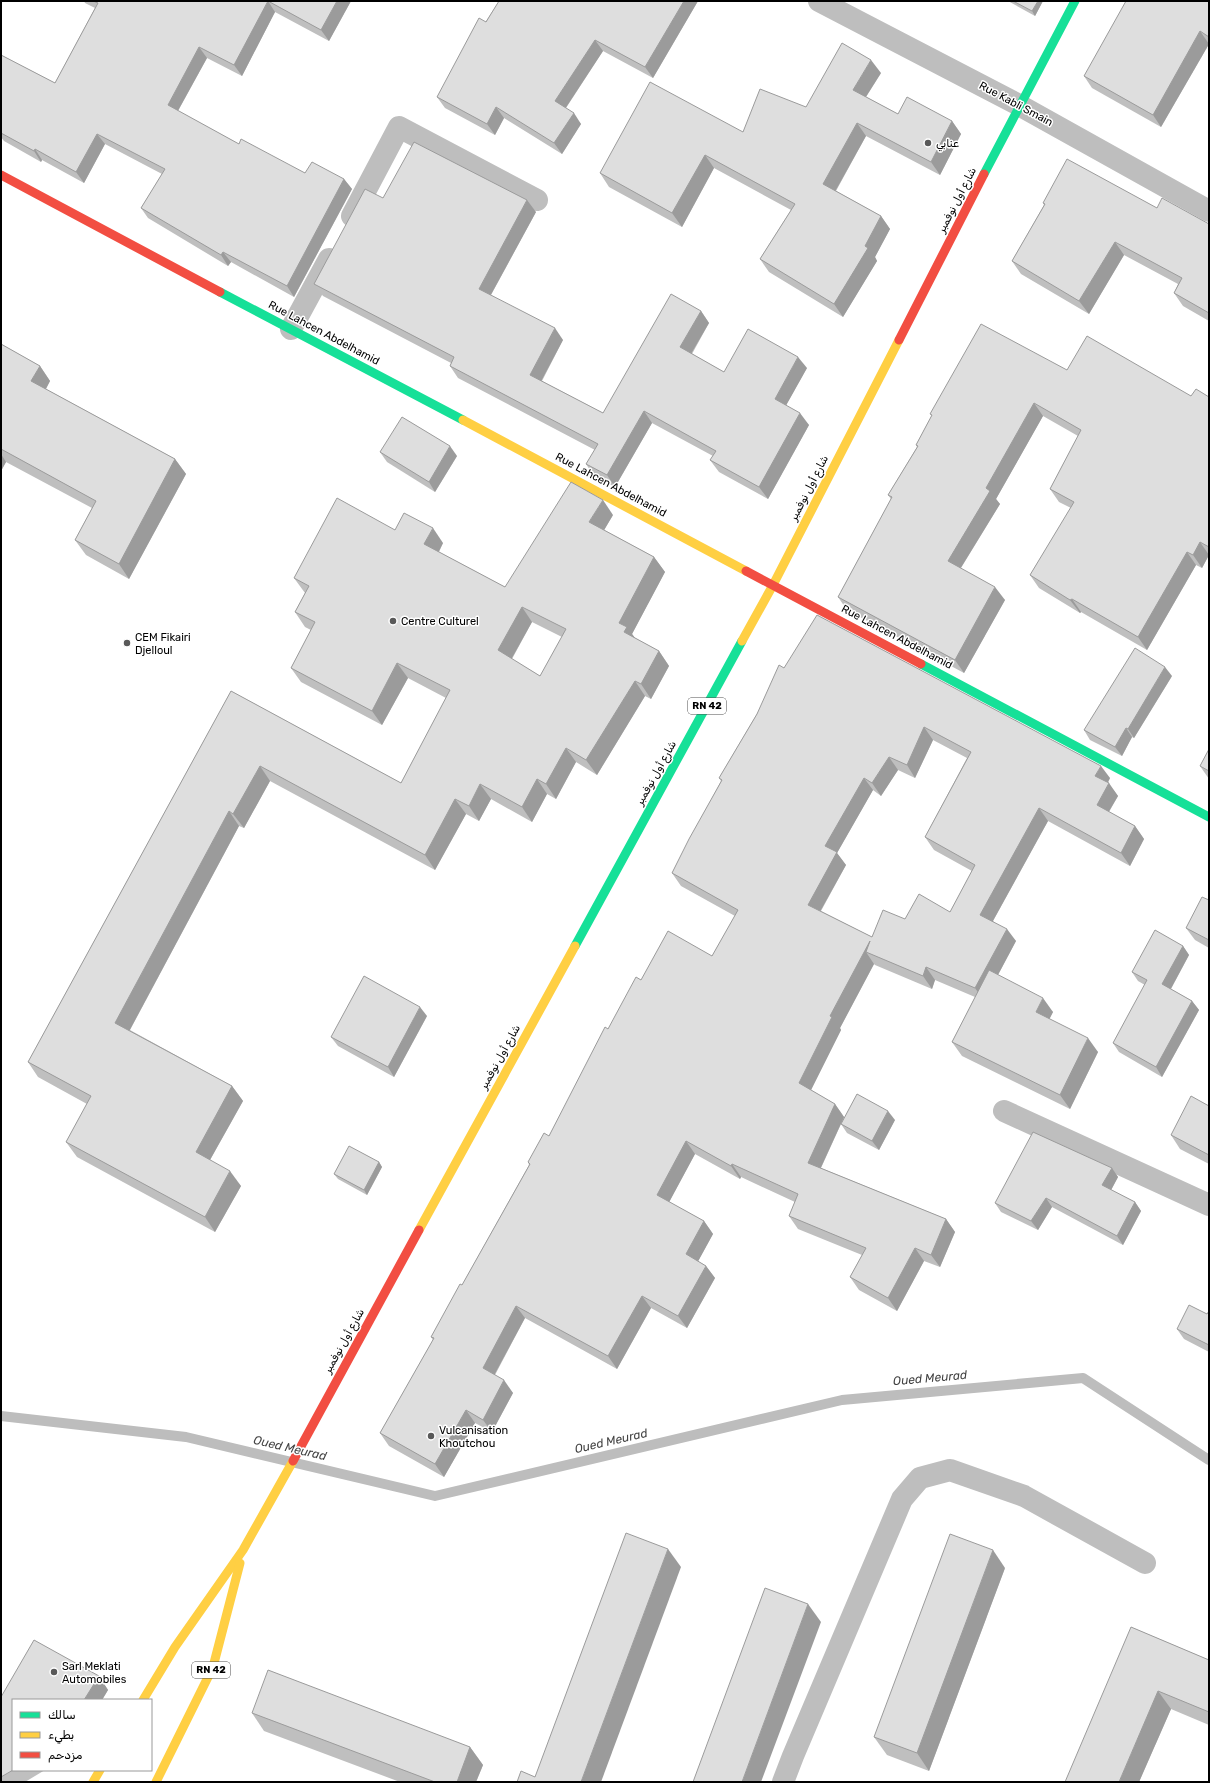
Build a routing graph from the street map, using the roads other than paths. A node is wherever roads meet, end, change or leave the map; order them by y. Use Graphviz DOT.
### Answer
graph roads {
  1 [pos="820,1"];
  2 [pos="1075,1"];
  3 [pos="1019,105"];
  4 [pos="1,175"];
  5 [pos="537,200"];
  6 [pos="1209,211"];
  7 [pos="291,329"];
  8 [pos="773,585"];
  9 [pos="1209,817"];
  10 [pos="1004,1111"];
  11 [pos="1209,1205"];
  12 [pos="244,1550"];
  13 [pos="1145,1563"];
  14 [pos="144,1699"];
  15 [pos="99,1771"];
  16 [pos="93,1782"];
  17 [pos="156,1782"];
  18 [pos="783,1782"];
  1 -- 3 [label="street, Rue Kabli Smain"];
  2 -- 3 [label="main road, شارع أول نوفمبر / RN 42"];
  3 -- 6 [label="street, Rue Kabli Smain"];
  3 -- 8 [label="main road, شارع أول نوفمبر / RN 42"];
  4 -- 7 [label="main road, Rue Lahcen Abdelhamid"];
  5 -- 7 [label="street"];
  7 -- 8 [label="main road, Rue Lahcen Abdelhamid"];
  8 -- 9 [label="main road, Rue Lahcen Abdelhamid"];
  8 -- 12 [label="main road, شارع أول نوفمبر / RN 42"];
  10 -- 11 [label="street"];
  12 -- 14 [label="main road, RN 42"];
  12 -- 17 [label="main road, RN 42"];
  13 -- 18 [label="street"];
  15 -- 16 [label="main road"];
}
